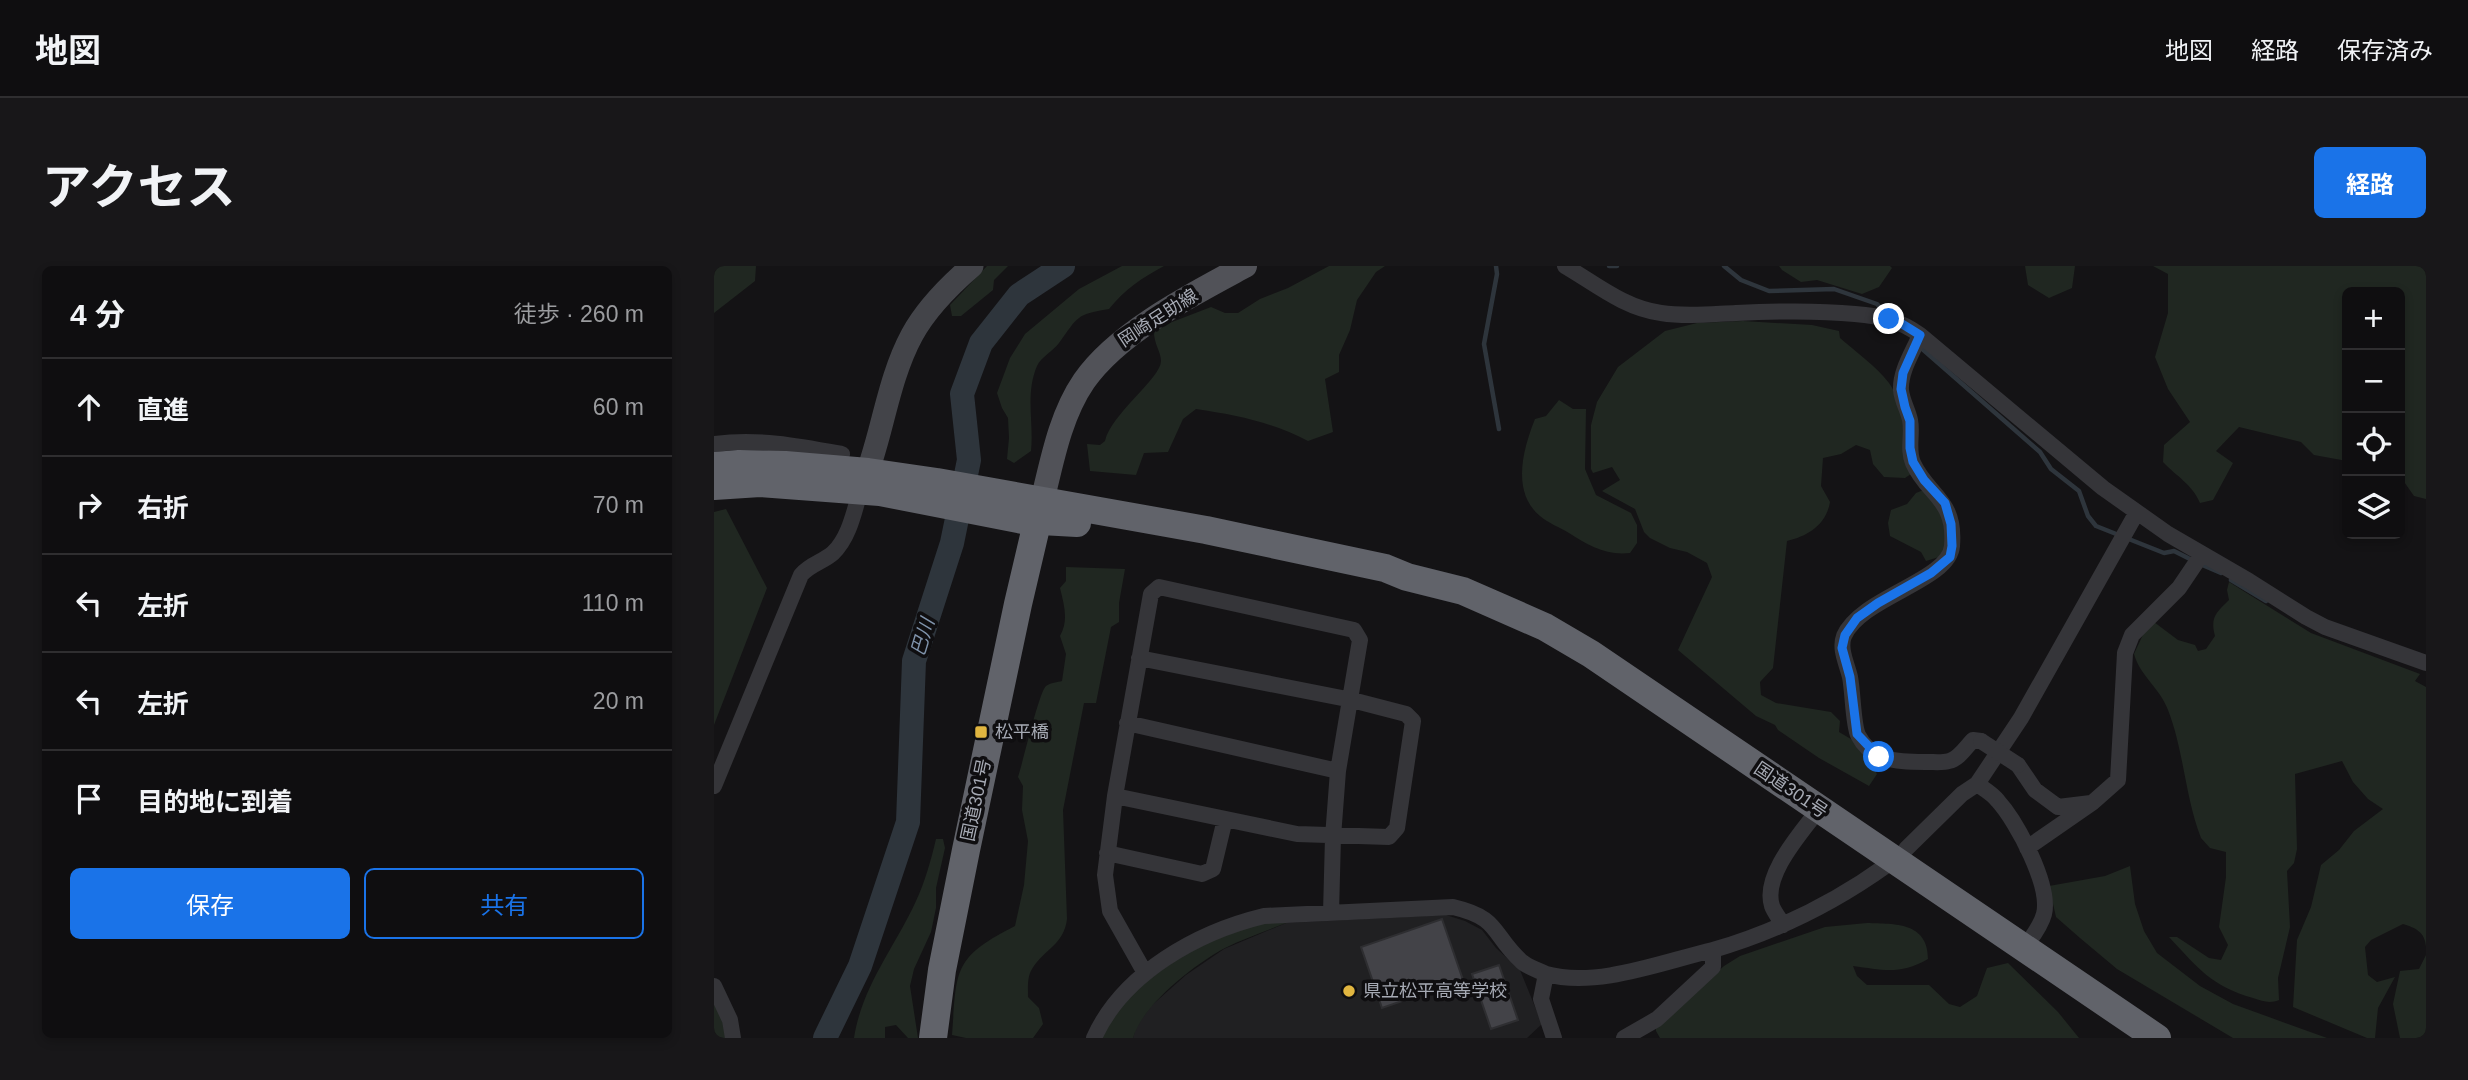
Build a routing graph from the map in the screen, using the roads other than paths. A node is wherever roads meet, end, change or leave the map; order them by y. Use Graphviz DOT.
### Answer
graph roads {
  1 [pos="972,266"];
  2 [pos="1245,266"];
  3 [pos="1565,266"];
  4 [pos="1920,335"];
  5 [pos="714,444"];
  6 [pos="785,454"];
  7 [pos="842,454"];
  8 [pos="714,466"];
  9 [pos="873,482"];
  10 [pos="714,486"];
  11 [pos="1032,511"];
  12 [pos="2137,512"];
  13 [pos="2202,554"];
  14 [pos="1139,658"];
  15 [pos="2426,663"];
  16 [pos="1352,700"];
  17 [pos="1127,723"];
  18 [pos="1338,771"];
  19 [pos="1977,784"];
  20 [pos="714,786"];
  21 [pos="1115,796"];
  22 [pos="2092,803"];
  23 [pos="1819,809"];
  24 [pos="1225,820"];
  25 [pos="1333,837"];
  26 [pos="2028,848"];
  27 [pos="1906,849"];
  28 [pos="1107,853"];
  29 [pos="1887,865"];
  30 [pos="1331,913"];
  31 [pos="1783,925"];
  32 [pos="2025,947"];
  33 [pos="1713,950"];
  34 [pos="1145,973"];
  35 [pos="1546,974"];
  36 [pos="714,986"];
  37 [pos="733,1038"];
  38 [pos="933,1038"];
  39 [pos="1094,1038"];
  40 [pos="1554,1038"];
  41 [pos="1624,1038"];
  42 [pos="2157,1038"];
  1 -- 9 [label="main road"];
  2 -- 11 [label="main road, 岡崎足助線"];
  3 -- 4 [label="street"];
  4 -- 12 [label="street"];
  4 -- 22 [label="street, bridge"];
  5 -- 6 [label="street"];
  6 -- 7 [label="street"];
  6 -- 8 [label="highway, 国道301号"];
  6 -- 9 [label="highway, 国道301号"];
  9 -- 10 [label="highway, 国道301号"];
  9 -- 11 [label="highway, 国道301号"];
  9 -- 20 [label="street"];
  11 -- 23 [label="highway, 国道301号"];
  11 -- 38 [label="highway, 国道301号"];
  12 -- 13 [label="street"];
  12 -- 19 [label="street"];
  13 -- 15 [label="street"];
  13 -- 22 [label="street"];
  14 -- 16 [label="street"];
  14 -- 16 [label="street"];
  14 -- 17 [label="street"];
  16 -- 18 [label="street"];
  16 -- 25 [label="street"];
  17 -- 18 [label="street"];
  17 -- 21 [label="street"];
  18 -- 25 [label="street"];
  19 -- 26 [label="street"];
  19 -- 27 [label="street"];
  21 -- 24 [label="street"];
  21 -- 28 [label="street"];
  22 -- 26 [label="street"];
  23 -- 31 [label="street"];
  23 -- 32 [label="highway, 国道301号"];
  24 -- 25 [label="street"];
  24 -- 28 [label="street"];
  25 -- 30 [label="street"];
  26 -- 32 [label="street"];
  28 -- 34 [label="street"];
  29 -- 31 [label="street"];
  30 -- 34 [label="street"];
  30 -- 35 [label="street"];
  31 -- 33 [label="street"];
  32 -- 42 [label="highway, 国道301号"];
  33 -- 35 [label="street"];
  33 -- 41 [label="street"];
  34 -- 39 [label="street"];
  35 -- 40 [label="street"];
  36 -- 37 [label="street"];
}
